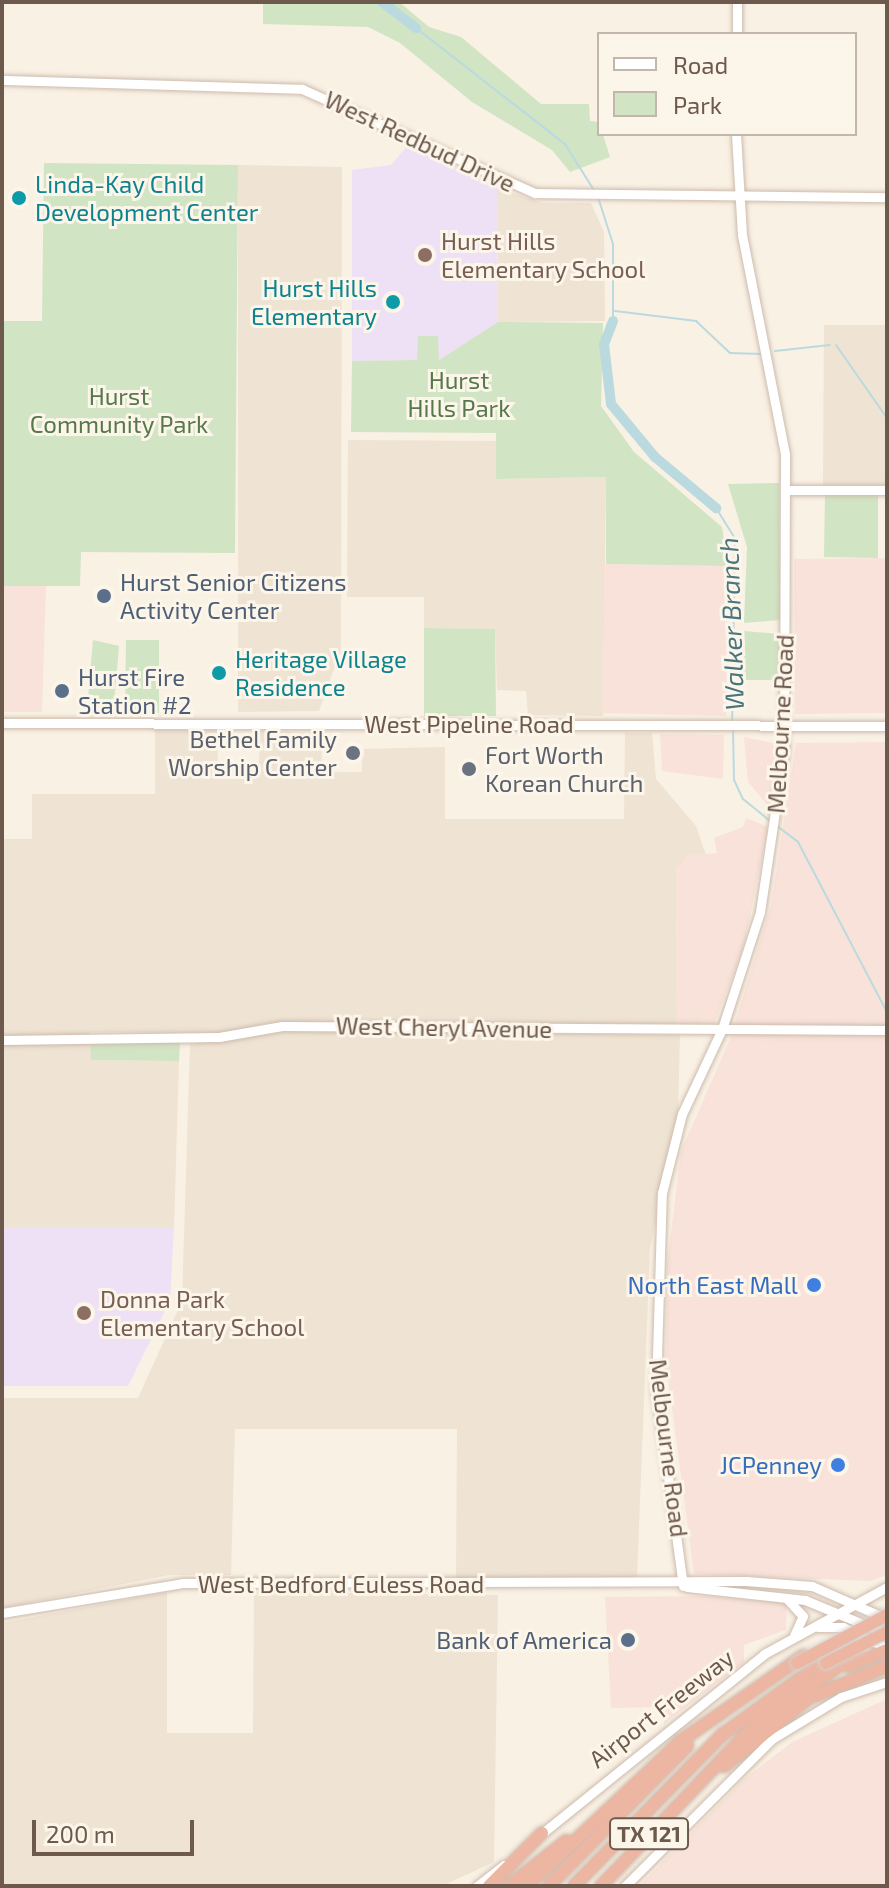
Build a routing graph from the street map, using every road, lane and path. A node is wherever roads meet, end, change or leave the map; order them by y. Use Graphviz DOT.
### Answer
graph roads {
  1 [pos="737,2"];
  2 [pos="737,32"];
  3 [pos="2,80"];
  4 [pos="736,136"];
  5 [pos="737,197"];
  6 [pos="887,197"];
  7 [pos="786,490"];
  8 [pos="887,490"];
  9 [pos="2,723"];
  10 [pos="784,725"];
  11 [pos="887,726"];
  12 [pos="722,1029"];
  13 [pos="887,1030"];
  14 [pos="2,1040"];
  15 [pos="683,1586"];
  16 [pos="887,1587"];
  17 [pos="781,1595"];
  18 [pos="858,1604"];
  19 [pos="836,1612"];
  20 [pos="2,1613"];
  21 [pos="887,1615"];
  22 [pos="887,1625"];
  23 [pos="887,1633"];
  24 [pos="793,1637"];
  25 [pos="887,1640"];
  26 [pos="887,1649"];
  27 [pos="856,1658"];
  28 [pos="811,1659"];
  29 [pos="887,1666"];
  30 [pos="884,1682"];
  31 [pos="698,1781"];
  32 [pos="624,1796"];
  33 [pos="542,1833"];
  34 [pos="477,1886"];
  35 [pos="489,1886"];
  36 [pos="509,1886"];
  37 [pos="527,1886"];
  38 [pos="549,1886"];
  39 [pos="574,1886"];
  40 [pos="601,1886"];
  41 [pos="625,1886"];
  1 -- 2 [label="main road"];
  3 -- 5 [label="main road, West Redbud Drive"];
  4 -- 5 [label="main road, Melbourne Road"];
  5 -- 6 [label="main road, West Redbud Drive"];
  5 -- 7 [label="main road, Melbourne Road"];
  7 -- 8 [label="main road"];
  7 -- 10 [label="main road, Melbourne Road"];
  9 -- 10 [label="main road, West Pipeline Road"];
  10 -- 11 [label="main road, West Pipeline Road"];
  10 -- 12 [label="main road, Melbourne Road"];
  12 -- 13 [label="main road, West Cheryl Avenue"];
  12 -- 14 [label="main road, West Cheryl Avenue"];
  12 -- 15 [label="main road, Melbourne Road"];
  15 -- 17 [label="main road, West Bedford Euless Road"];
  15 -- 18 [label="main road, West Bedford Euless Road"];
  15 -- 20 [label="main road, West Bedford Euless Road"];
  16 -- 18 [label="main road, Airport Freeway"];
  17 -- 19 [label="main road, West Bedford Euless Road"];
  17 -- 24 [label="main road"];
  18 -- 19 [label="main road, Airport Freeway"];
  18 -- 21 [label="main road, West Bedford Euless Road"];
  19 -- 23 [label="main road, West Bedford Euless Road"];
  19 -- 24 [label="main road, Airport Freeway"];
  21 -- 28 [label="highway, Airport Freeway / TX 121, bridge"];
  21 -- 38 [label="highway, bridge"];
  22 -- 28 [label="highway, bridge"];
  23 -- 28 [label="highway, bridge"];
  24 -- 26 [label="main road"];
  24 -- 33 [label="main road, Airport Freeway"];
  25 -- 27 [label="highway, TX 121"];
  26 -- 27 [label="highway"];
  27 -- 31 [label="highway, TX 121"];
  28 -- 32 [label="highway, Airport Freeway / TX 121"];
  28 -- 39 [label="highway"];
  29 -- 31 [label="highway"];
  30 -- 41 [label="main road"];
  31 -- 40 [label="highway, TX 121"];
  32 -- 36 [label="highway"];
  32 -- 37 [label="highway, Airport Freeway / TX 121"];
  33 -- 34 [label="main road, Airport Freeway"];
  33 -- 35 [label="highway"];
}
